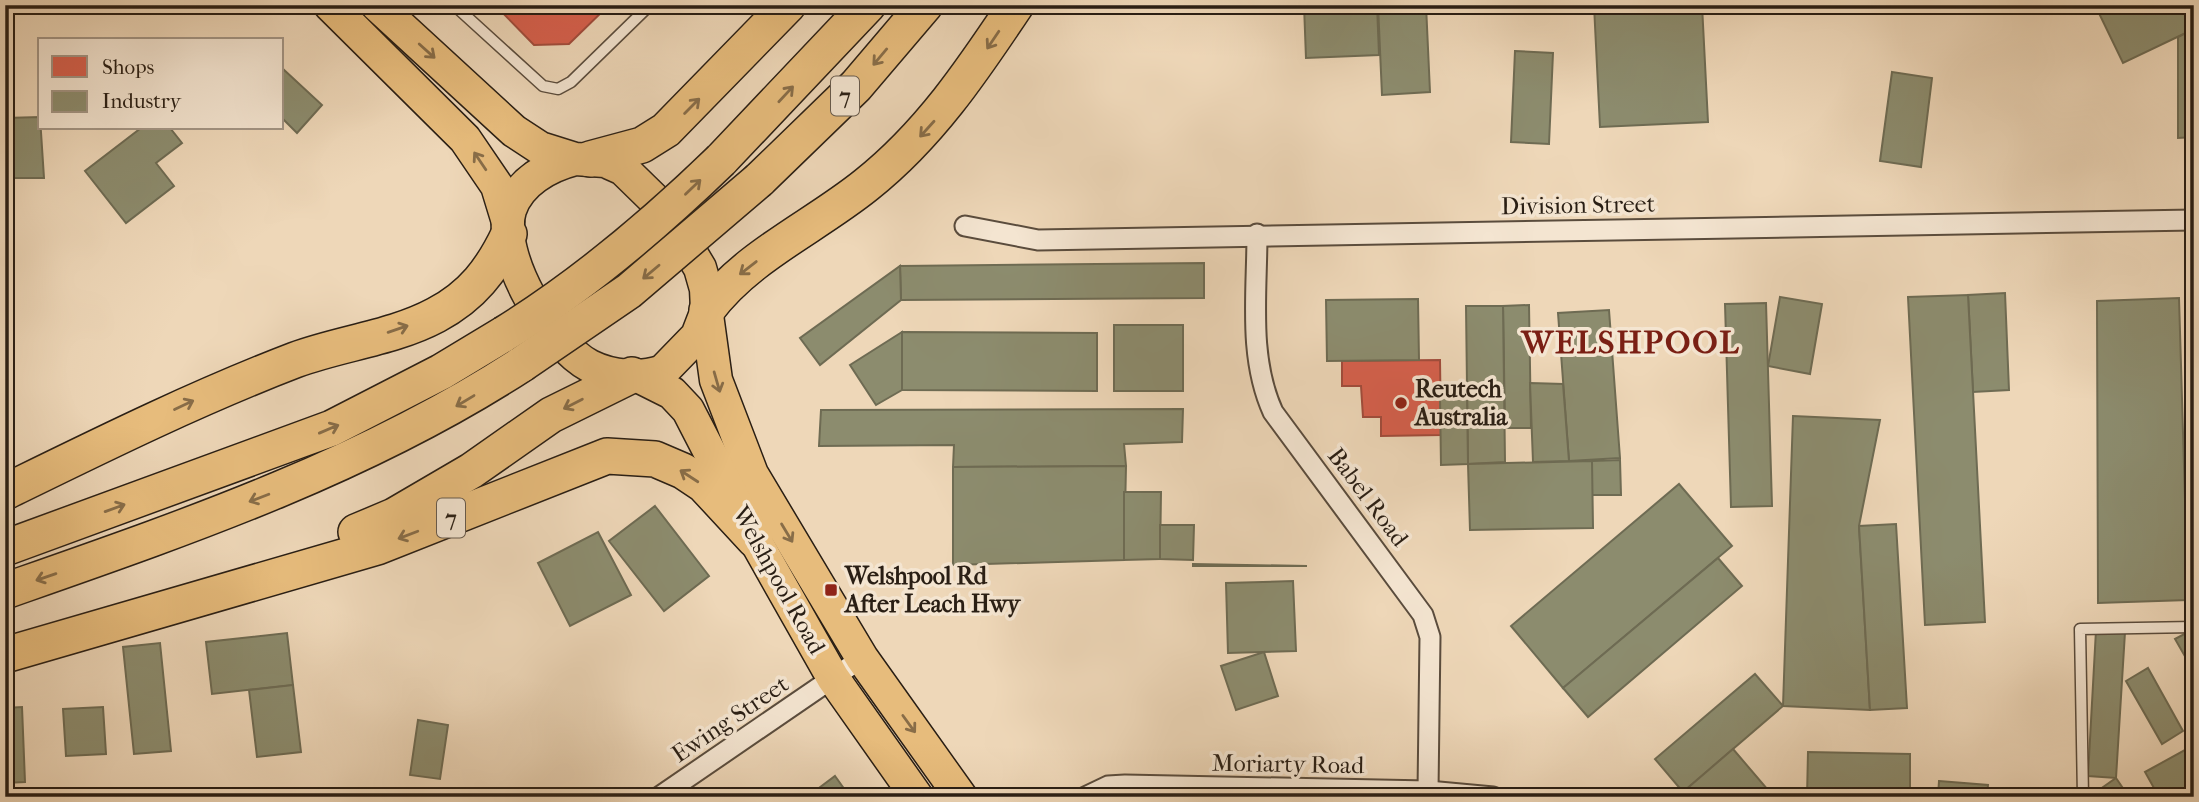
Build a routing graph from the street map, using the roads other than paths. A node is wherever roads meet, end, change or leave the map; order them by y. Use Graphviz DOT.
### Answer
graph roads {
  1 [pos="330,5"];
  2 [pos="377,5"];
  3 [pos="454,5"];
  4 [pos="650,5"];
  5 [pos="788,5"];
  6 [pos="868,5"];
  7 [pos="925,5"];
  8 [pos="1016,5"];
  9 [pos="583,159"];
  10 [pos="2194,219"];
  11 [pos="965,226"];
  12 [pos="508,228"];
  13 [pos="1257,234"];
  14 [pos="707,313"];
  15 [pos="634,375"];
  16 [pos="5,492"];
  17 [pos="755,540"];
  18 [pos="5,548"];
  19 [pos="5,591"];
  20 [pos="120,620"];
  21 [pos="2194,627"];
  22 [pos="5,654"];
  23 [pos="862,658"];
  24 [pos="833,678"];
  25 [pos="932,755"];
  26 [pos="1429,791"];
  27 [pos="659,797"];
  28 [pos="918,797"];
  29 [pos="948,797"];
  30 [pos="961,797"];
  31 [pos="1085,797"];
  32 [pos="1493,797"];
  33 [pos="2082,797"];
  12 -- 1 [label="main road, one-way"];
  2 -- 9 [label="main road, one-way"];
  3 -- 4 [label="lane"];
  9 -- 5 [label="highway, one-way"];
  18 -- 6 [label="highway, 7, one-way, bridge"];
  7 -- 19 [label="highway, 7, one-way, bridge"];
  8 -- 14 [label="highway, one-way"];
  9 -- 12 [label="main road"];
  9 -- 14 [label="main road"];
  10 -- 13 [label="street, Division Street"];
  11 -- 13 [label="street, Division Street"];
  12 -- 15 [label="main road"];
  16 -- 12 [label="highway, one-way"];
  13 -- 26 [label="street, Babel Road"];
  14 -- 15 [label="main road"];
  14 -- 23 [label="main road, Welshpool Road, one-way"];
  15 -- 17 [label="main road, Welshpool Road"];
  15 -- 20 [label="highway, one-way"];
  17 -- 20 [label="highway, 7, one-way"];
  17 -- 24 [label="main road, Welshpool Road"];
  20 -- 22 [label="highway"];
  21 -- 33 [label="lane"];
  23 -- 24 [label="street, Ewing Street"];
  23 -- 25 [label="main road, Welshpool Road, one-way"];
  24 -- 27 [label="street, Ewing Street"];
  24 -- 28 [label="main road, Welshpool Road"];
  25 -- 29 [label="main road"];
  25 -- 30 [label="main road, Welshpool Road"];
  26 -- 31 [label="street, Moriarty Road"];
  26 -- 32 [label="street, Moriarty Road"];
}
